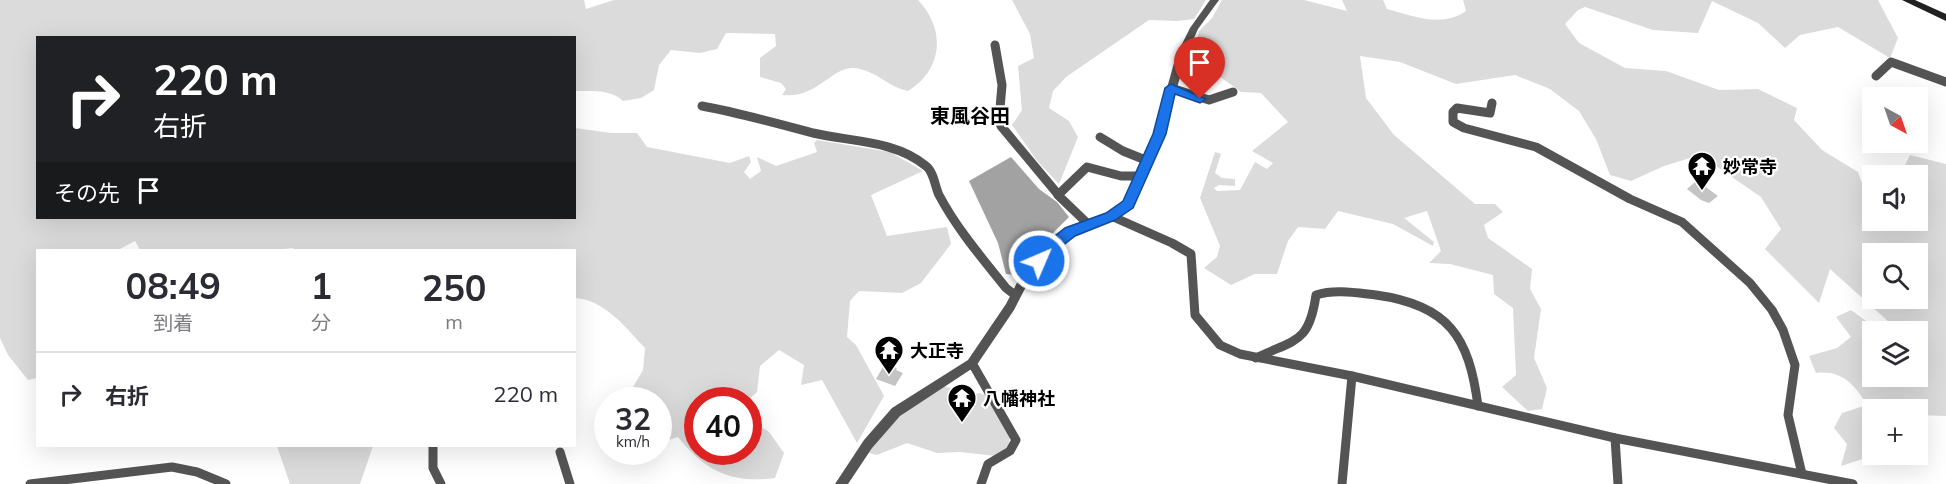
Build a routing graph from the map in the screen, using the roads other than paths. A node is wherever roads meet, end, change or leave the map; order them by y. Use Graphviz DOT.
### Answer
graph roads {
  1 [pos="1215,0"];
  2 [pos="1907,0"];
  3 [pos="1946,18"];
  4 [pos="995,45"];
  5 [pos="1876,76"];
  6 [pos="1946,82"];
  7 [pos="1171,88"];
  8 [pos="1233,92"];
  9 [pos="1492,103"];
  10 [pos="702,106"];
  11 [pos="1100,137"];
  12 [pos="1148,161"];
  13 [pos="1142,176"];
  14 [pos="1058,195"];
  15 [pos="1111,216"];
  16 [pos="1088,224"];
  17 [pos="1015,295"];
  18 [pos="1256,358"];
  19 [pos="972,363"];
  20 [pos="1352,376"];
  21 [pos="1478,406"];
  22 [pos="1615,438"];
  23 [pos="433,447"];
  24 [pos="560,452"];
  25 [pos="1802,474"];
  26 [pos="72,481"];
  27 [pos="30,484"];
  28 [pos="226,484"];
  29 [pos="441,484"];
  30 [pos="570,484"];
  31 [pos="841,484"];
  32 [pos="981,484"];
  33 [pos="1342,484"];
  34 [pos="1618,484"];
  35 [pos="1853,484"];
  1 -- 7 [label="street"];
  2 -- 3 [label="main road"];
  4 -- 14 [label="street"];
  5 -- 6 [label="street"];
  7 -- 8 [label="street"];
  7 -- 12 [label="street"];
  9 -- 25 [label="street"];
  10 -- 17 [label="street"];
  11 -- 12 [label="street"];
  12 -- 13 [label="street"];
  13 -- 14 [label="street"];
  13 -- 15 [label="street"];
  14 -- 16 [label="street"];
  15 -- 16 [label="street"];
  15 -- 18 [label="street"];
  16 -- 17 [label="street"];
  17 -- 19 [label="street"];
  18 -- 20 [label="street"];
  18 -- 21 [label="street"];
  19 -- 31 [label="street"];
  19 -- 32 [label="street"];
  20 -- 21 [label="street"];
  20 -- 33 [label="street"];
  21 -- 22 [label="street"];
  22 -- 25 [label="street"];
  22 -- 34 [label="street"];
  23 -- 29 [label="street"];
  24 -- 30 [label="street"];
  25 -- 35 [label="street"];
  26 -- 27 [label="street"];
  26 -- 28 [label="street"];
}
